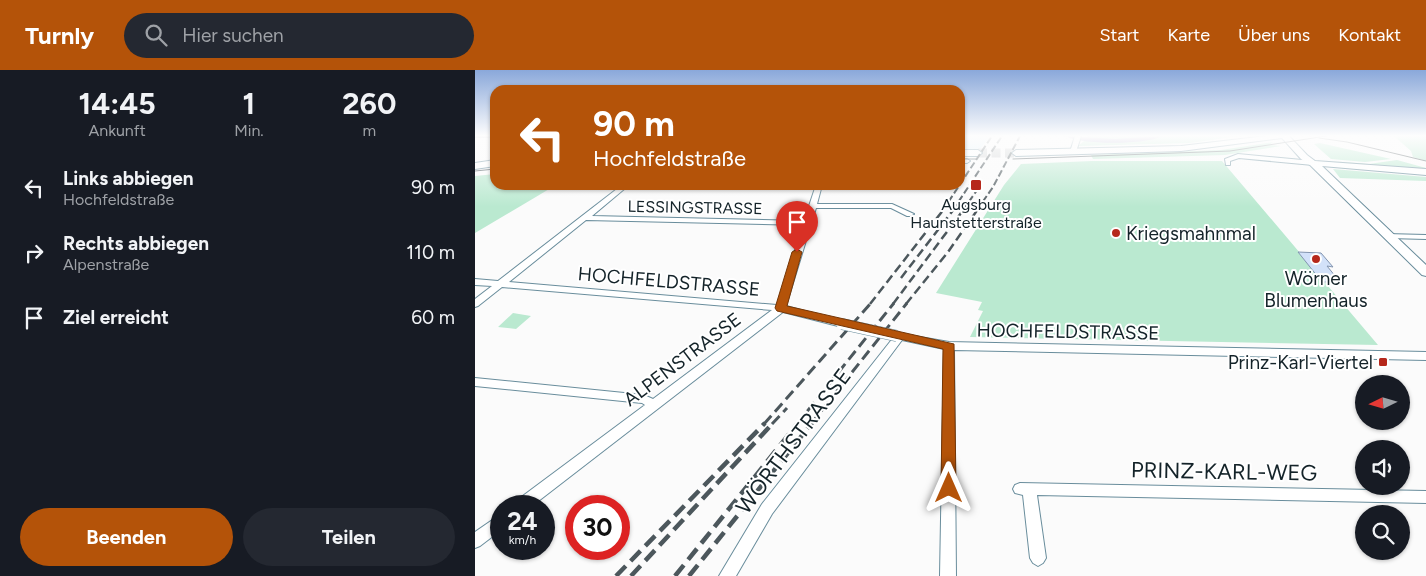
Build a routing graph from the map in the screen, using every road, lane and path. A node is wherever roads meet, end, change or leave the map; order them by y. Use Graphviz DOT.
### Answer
graph roads {
  1 [pos="1228,160"];
  2 [pos="1277,160"];
  3 [pos="1308,160"];
  4 [pos="1313,163"];
  5 [pos="490,164"];
  6 [pos="1228,164"];
  7 [pos="475,166"];
  8 [pos="1426,172"];
  9 [pos="620,190"];
  10 [pos="818,190"];
  11 [pos="813,206"];
  12 [pos="911,214"];
  13 [pos="584,218"];
  14 [pos="806,223"];
  15 [pos="1389,236"];
  16 [pos="1426,238"];
  17 [pos="1426,272"];
  18 [pos="475,282"];
  19 [pos="501,284"];
  20 [pos="475,304"];
  21 [pos="781,308"];
  22 [pos="899,336"];
  23 [pos="949,346"];
  24 [pos="1426,356"];
  25 [pos="475,382"];
  26 [pos="654,405"];
  27 [pos="535,495"];
  28 [pos="1426,497"];
  29 [pos="490,529"];
  30 [pos="475,541"];
  31 [pos="1038,558"];
  32 [pos="727,576"];
  33 [pos="948,576"];
  1 -- 6 [label="street"];
  2 -- 4 [label="street"];
  3 -- 4 [label="street"];
  4 -- 8 [label="street"];
  4 -- 15 [label="street"];
  5 -- 7 [label="street"];
  9 -- 13 [label="street"];
  10 -- 11 [label="street"];
  11 -- 12 [label="street"];
  11 -- 14 [label="street"];
  13 -- 14 [label="street, LESSINGSTRASSE"];
  13 -- 19 [label="street"];
  14 -- 21 [label="street"];
  15 -- 16 [label="street"];
  15 -- 17 [label="street"];
  18 -- 19 [label="street, HOCHFELDSTRASSE"];
  19 -- 20 [label="street"];
  19 -- 21 [label="street, HOCHFELDSTRASSE"];
  21 -- 22 [label="street, HOCHFELDSTRASSE, bridge"];
  21 -- 26 [label="street, ALPENSTRASSE"];
  22 -- 23 [label="street, HOCHFELDSTRASSE"];
  22 -- 32 [label="street, WÖRTHSTRASSE"];
  23 -- 24 [label="street, HOCHFELDSTRASSE"];
  23 -- 33 [label="street"];
  25 -- 26 [label="street"];
  26 -- 27 [label="street, ALPENSTRASSE"];
  28 -- 31 [label="street, PRINZ-KARL-WEG"];
  29 -- 30 [label="street"];
}
